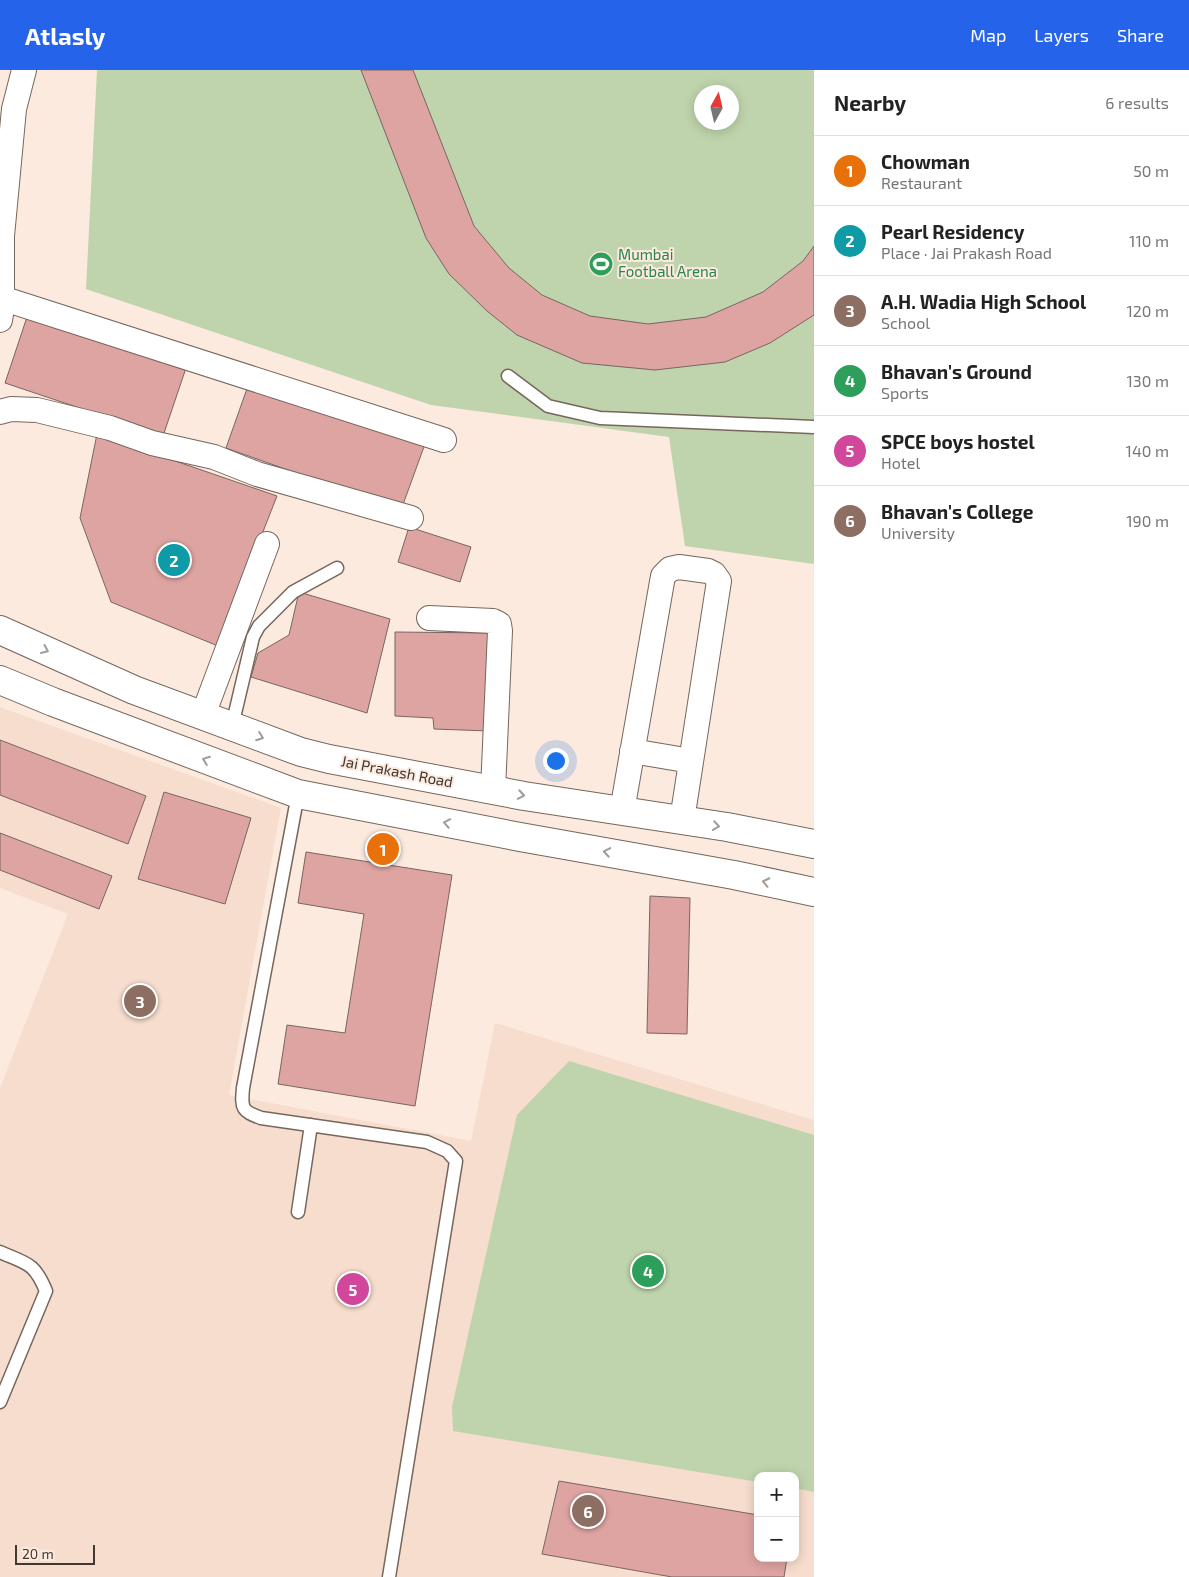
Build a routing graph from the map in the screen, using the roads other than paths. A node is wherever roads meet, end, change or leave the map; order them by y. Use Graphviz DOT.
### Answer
graph roads {
  1 [pos="24,70"];
  2 [pos="1,309"];
  3 [pos="508,376"];
  4 [pos="0,412"];
  5 [pos="814,427"];
  6 [pos="444,440"];
  7 [pos="411,518"];
  8 [pos="267,544"];
  9 [pos="337,568"];
  10 [pos="429,618"];
  11 [pos="0,630"];
  12 [pos="0,680"];
  13 [pos="203,715"];
  14 [pos="232,726"];
  15 [pos="632,752"];
  16 [pos="691,761"];
  17 [pos="493,790"];
  18 [pos="298,794"];
  19 [pos="622,811"];
  20 [pos="682,820"];
  21 [pos="814,844"];
  22 [pos="814,892"];
  23 [pos="311,1125"];
  24 [pos="298,1212"];
  25 [pos="0,1252"];
  26 [pos="0,1402"];
  27 [pos="389,1577"];
  1 -- 2 [label="street"];
  2 -- 6 [label="street"];
  3 -- 5 [label="lane"];
  4 -- 7 [label="street"];
  8 -- 13 [label="street"];
  9 -- 14 [label="lane"];
  10 -- 17 [label="street"];
  11 -- 13 [label="main road, Jai Prakash Road, one-way"];
  18 -- 12 [label="main road, one-way"];
  13 -- 14 [label="main road, Jai Prakash Road"];
  14 -- 17 [label="main road, Jai Prakash Road, one-way"];
  15 -- 16 [label="street"];
  15 -- 16 [label="street"];
  15 -- 19 [label="street"];
  16 -- 20 [label="street"];
  17 -- 19 [label="main road, Jai Prakash Road, one-way"];
  22 -- 18 [label="main road, one-way"];
  18 -- 23 [label="lane"];
  19 -- 20 [label="main road, Jai Prakash Road"];
  20 -- 21 [label="main road, Jai Prakash Road, one-way"];
  23 -- 24 [label="lane"];
  23 -- 27 [label="lane"];
  25 -- 26 [label="lane"];
}
